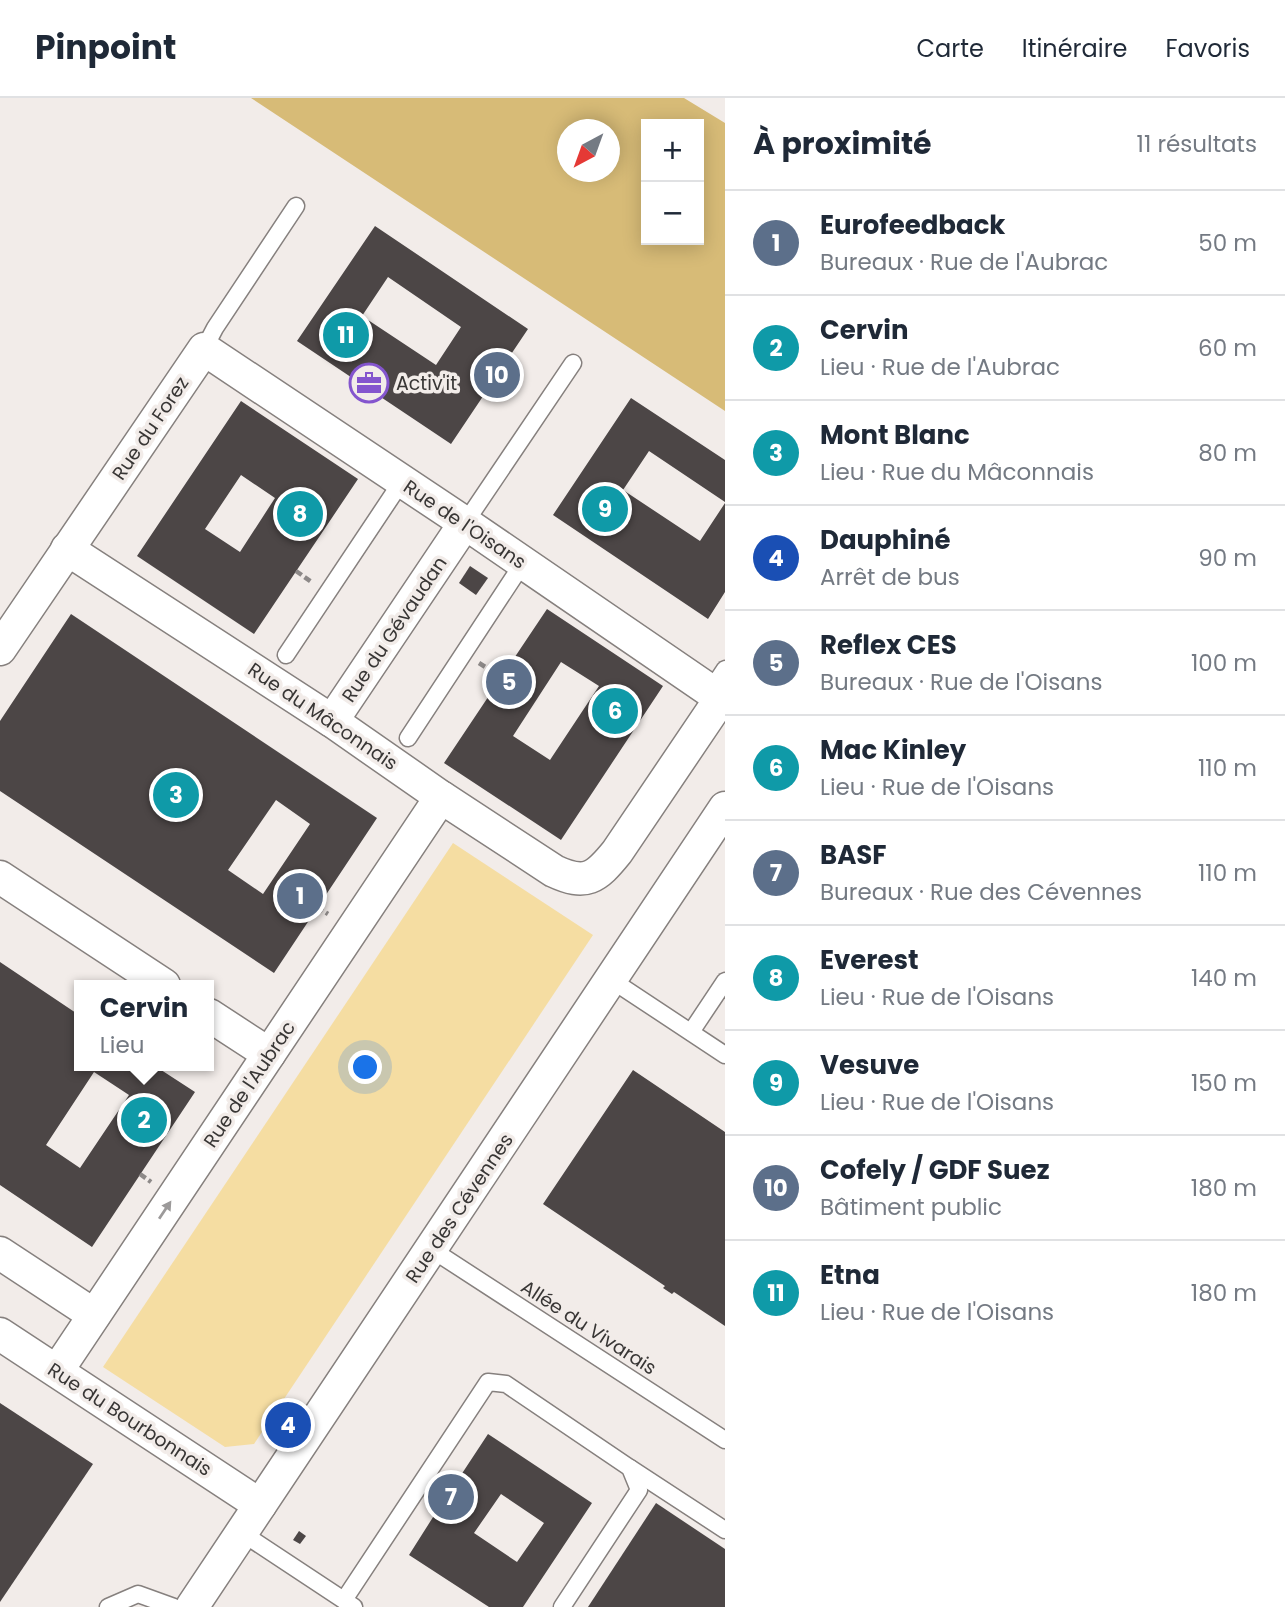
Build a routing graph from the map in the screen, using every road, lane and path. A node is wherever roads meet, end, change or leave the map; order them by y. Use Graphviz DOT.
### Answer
graph roads {
  1 [pos="296,206"];
  2 [pos="204,349"];
  3 [pos="573,363"];
  4 [pos="402,481"];
  5 [pos="465,523"];
  6 [pos="67,549"];
  7 [pos="523,563"];
  8 [pos="0,649"];
  9 [pos="286,654"];
  10 [pos="720,690"];
  11 [pos="332,721"];
  12 [pos="408,738"];
  13 [pos="441,797"];
  14 [pos="725,808"];
  15 [pos="0,877"];
  16 [pos="610,979"];
  17 [pos="156,980"];
  18 [pos="725,981"];
  19 [pos="214,1017"];
  20 [pos="691,1032"];
  21 [pos="269,1054"];
  22 [pos="725,1055"];
  23 [pos="432,1249"];
  24 [pos="0,1253"];
  25 [pos="94,1315"];
  26 [pos="0,1334"];
  27 [pos="57,1371"];
  28 [pos="725,1440"];
  29 [pos="630,1468"];
  30 [pos="260,1505"];
  31 [pos="725,1530"];
  32 [pos="242,1532"];
  33 [pos="349,1604"];
  34 [pos="108,1607"];
  35 [pos="174,1607"];
  36 [pos="192,1607"];
  37 [pos="562,1607"];
  1 -- 2 [label="lane, Rue du Forez"];
  2 -- 4 [label="street, Rue de l'Oisans"];
  2 -- 6 [label="street, Rue du Forez"];
  3 -- 5 [label="lane, Rue du Gévaudan"];
  4 -- 5 [label="street, Rue de l'Oisans"];
  4 -- 9 [label="lane"];
  5 -- 7 [label="street, Rue de l'Oisans"];
  5 -- 11 [label="street, Rue du Gévaudan"];
  6 -- 8 [label="street, Rue du Forez"];
  6 -- 11 [label="street, Rue du Mâconnais"];
  7 -- 10 [label="street, Rue de l'Oisans"];
  7 -- 12 [label="lane"];
  10 -- 13 [label="street, Rue du Mâconnais"];
  11 -- 13 [label="street, Rue du Mâconnais"];
  13 -- 21 [label="street, Rue de l'Aubrac"];
  14 -- 16 [label="street, Rue des Cévennes"];
  15 -- 17 [label="street"];
  16 -- 20 [label="lane"];
  16 -- 23 [label="street, Rue des Cévennes"];
  18 -- 20 [label="lane"];
  19 -- 21 [label="street"];
  20 -- 22 [label="lane"];
  25 -- 21 [label="street, Rue de l'Aubrac, one-way"];
  23 -- 28 [label="lane, Allée du Vivarais"];
  23 -- 30 [label="street, Rue des Cévennes"];
  24 -- 25 [label="street"];
  25 -- 27 [label="street, Rue de l'Aubrac"];
  26 -- 27 [label="street, Rue du Bourbonnais"];
  27 -- 30 [label="street, Rue du Bourbonnais"];
  29 -- 31 [label="lane"];
  29 -- 33 [label="lane"];
  29 -- 37 [label="lane"];
  30 -- 32 [label="street, Rue des Cévennes"];
  32 -- 33 [label="lane"];
  32 -- 36 [label="street, Rue des Cévennes"];
  34 -- 35 [label="lane"];
}
